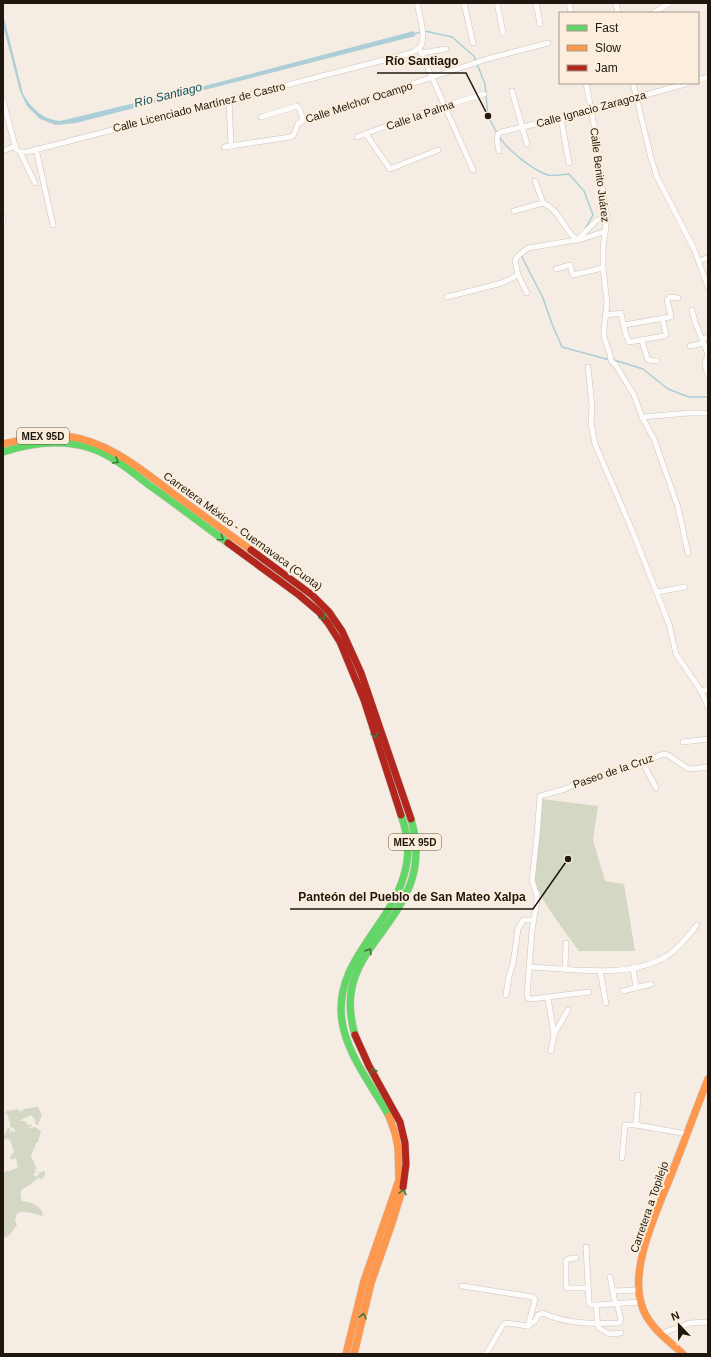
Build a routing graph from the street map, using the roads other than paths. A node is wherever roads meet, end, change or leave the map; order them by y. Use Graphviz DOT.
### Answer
graph roads {
  1 [pos="417,3"];
  2 [pos="464,3"];
  3 [pos="497,3"];
  4 [pos="536,3"];
  5 [pos="670,3"];
  6 [pos="656,12"];
  7 [pos="540,24"];
  8 [pos="503,33"];
  9 [pos="473,43"];
  10 [pos="548,43"];
  11 [pos="446,49"];
  12 [pos="420,50"];
  13 [pos="432,78"];
  14 [pos="586,84"];
  15 [pos="633,84"];
  16 [pos="680,84"];
  17 [pos="512,91"];
  18 [pos="484,94"];
  19 [pos="637,97"];
  20 [pos="229,99"];
  21 [pos="3,101"];
  22 [pos="444,106"];
  23 [pos="591,110"];
  24 [pos="261,116"];
  25 [pos="561,118"];
  26 [pos="303,120"];
  27 [pos="523,127"];
  28 [pos="366,134"];
  29 [pos="357,137"];
  30 [pos="527,144"];
  31 [pos="15,146"];
  32 [pos="231,146"];
  33 [pos="224,147"];
  34 [pos="36,150"];
  35 [pos="438,150"];
  36 [pos="3,151"];
  37 [pos="499,151"];
  38 [pos="20,152"];
  39 [pos="569,163"];
  40 [pos="473,170"];
  41 [pos="535,181"];
  42 [pos="35,183"];
  43 [pos="543,203"];
  44 [pos="514,211"];
  45 [pos="607,216"];
  46 [pos="3,217"];
  47 [pos="3,222"];
  48 [pos="53,225"];
  49 [pos="606,231"];
  50 [pos="575,238"];
  51 [pos="707,258"];
  52 [pos="699,262"];
  53 [pos="603,268"];
  54 [pos="556,269"];
  55 [pos="518,275"];
  56 [pos="708,287"];
  57 [pos="527,293"];
  58 [pos="447,297"];
  59 [pos="678,298"];
  60 [pos="692,310"];
  61 [pos="606,315"];
  62 [pos="662,318"];
  63 [pos="624,326"];
  64 [pos="708,337"];
  65 [pos="642,341"];
  66 [pos="702,341"];
  67 [pos="690,346"];
  68 [pos="657,361"];
  69 [pos="588,367"];
  70 [pos="708,375"];
  71 [pos="705,413"];
  72 [pos="642,417"];
  73 [pos="3,444"];
  74 [pos="3,452"];
  75 [pos="688,553"];
  76 [pos="686,587"];
  77 [pos="657,592"];
  78 [pos="708,689"];
  79 [pos="701,691"];
  80 [pos="708,707"];
  81 [pos="708,739"];
  82 [pos="683,742"];
  83 [pos="643,763"];
  84 [pos="708,767"];
  85 [pos="656,788"];
  86 [pos="534,920"];
  87 [pos="697,925"];
  88 [pos="566,943"];
  89 [pos="530,967"];
  90 [pos="565,968"];
  91 [pos="632,968"];
  92 [pos="600,971"];
  93 [pos="651,984"];
  94 [pos="636,987"];
  95 [pos="623,991"];
  96 [pos="589,992"];
  97 [pos="506,995"];
  98 [pos="548,998"];
  99 [pos="606,1003"];
  100 [pos="568,1010"];
  101 [pos="554,1034"];
  102 [pos="551,1051"];
  103 [pos="708,1080"];
  104 [pos="638,1095"];
  105 [pos="636,1125"];
  106 [pos="687,1134"];
  107 [pos="622,1158"];
  108 [pos="586,1247"];
  109 [pos="576,1258"];
  110 [pos="610,1277"];
  111 [pos="462,1286"];
  112 [pos="588,1288"];
  113 [pos="639,1290"];
  114 [pos="613,1291"];
  115 [pos="641,1302"];
  116 [pos="616,1303"];
  117 [pos="596,1305"];
  118 [pos="708,1322"];
  119 [pos="597,1324"];
  120 [pos="528,1326"];
  121 [pos="621,1333"];
  122 [pos="660,1334"];
  123 [pos="346,1354"];
  124 [pos="354,1354"];
  125 [pos="486,1354"];
  126 [pos="683,1354"];
  1 -- 12 [label="street"];
  2 -- 9 [label="street"];
  3 -- 8 [label="street"];
  4 -- 7 [label="street"];
  5 -- 6 [label="street"];
  10 -- 13 [label="street, Calle Melchor Ocampo"];
  11 -- 12 [label="street, Calle Licenciado Martínez de Castro"];
  12 -- 13 [label="street"];
  12 -- 20 [label="street, Calle Licenciado Martínez de Castro"];
  13 -- 22 [label="street"];
  13 -- 26 [label="street, Calle Melchor Ocampo"];
  14 -- 23 [label="street, Calle Benito Juárez"];
  15 -- 19 [label="street"];
  16 -- 19 [label="street, Calle Ignacio Zaragoza"];
  17 -- 27 [label="street"];
  18 -- 22 [label="street, Calle la Palma"];
  19 -- 23 [label="street, Calle Ignacio Zaragoza"];
  19 -- 52 [label="street"];
  20 -- 32 [label="street"];
  20 -- 34 [label="street, Calle Licenciado Martínez de Castro"];
  21 -- 31 [label="street"];
  22 -- 28 [label="street, Calle la Palma"];
  22 -- 40 [label="street"];
  23 -- 25 [label="street, Calle Ignacio Zaragoza"];
  23 -- 45 [label="street, Calle Benito Juárez"];
  24 -- 26 [label="street"];
  25 -- 27 [label="street, Calle Ignacio Zaragoza"];
  25 -- 39 [label="street"];
  26 -- 32 [label="street, Calle Melchor Ocampo"];
  27 -- 30 [label="street"];
  27 -- 37 [label="street, Calle Ignacio Zaragoza"];
  28 -- 29 [label="street, Calle la Palma"];
  28 -- 35 [label="street"];
  31 -- 36 [label="street"];
  31 -- 38 [label="street"];
  32 -- 33 [label="street, Calle Melchor Ocampo"];
  34 -- 38 [label="street, Calle Licenciado Martínez de Castro"];
  34 -- 48 [label="street"];
  38 -- 42 [label="street"];
  41 -- 43 [label="street"];
  43 -- 44 [label="street"];
  43 -- 50 [label="street"];
  45 -- 49 [label="street, Calle Benito Juárez"];
  45 -- 50 [label="street"];
  46 -- 47 [label="street"];
  49 -- 50 [label="street"];
  49 -- 53 [label="street, Calle Benito Juárez"];
  50 -- 55 [label="street"];
  51 -- 52 [label="street"];
  52 -- 56 [label="street"];
  53 -- 54 [label="street"];
  53 -- 61 [label="street, Calle Benito Juárez"];
  55 -- 57 [label="street"];
  55 -- 58 [label="street"];
  59 -- 62 [label="street"];
  60 -- 66 [label="street"];
  61 -- 63 [label="street"];
  61 -- 72 [label="street, Calle Benito Juárez"];
  62 -- 63 [label="street"];
  62 -- 65 [label="street"];
  63 -- 65 [label="street"];
  64 -- 66 [label="street"];
  65 -- 68 [label="street"];
  66 -- 67 [label="street"];
  66 -- 70 [label="street"];
  69 -- 77 [label="street"];
  71 -- 72 [label="street"];
  72 -- 75 [label="street"];
  124 -- 73 [label="main road, Carretera México - Cuernavaca (Cuota) / MEX 95D, one-way"];
  74 -- 123 [label="main road, Carretera México - Cuernavaca (Cuota) / MEX 95D, one-way"];
  76 -- 77 [label="street"];
  77 -- 79 [label="street"];
  78 -- 79 [label="street"];
  79 -- 80 [label="street"];
  81 -- 82 [label="street"];
  83 -- 84 [label="street, Paseo de la Cruz"];
  83 -- 85 [label="street"];
  83 -- 86 [label="street, Paseo de la Cruz"];
  86 -- 89 [label="street"];
  86 -- 97 [label="street"];
  87 -- 91 [label="street"];
  88 -- 90 [label="street"];
  89 -- 90 [label="street"];
  89 -- 98 [label="street"];
  90 -- 92 [label="street"];
  91 -- 92 [label="street"];
  91 -- 94 [label="street"];
  92 -- 99 [label="street"];
  93 -- 94 [label="street"];
  94 -- 95 [label="street"];
  96 -- 98 [label="street"];
  98 -- 101 [label="street"];
  100 -- 101 [label="street"];
  101 -- 102 [label="street"];
  103 -- 106 [label="main road, Carretera a Topilejo"];
  104 -- 105 [label="street"];
  105 -- 106 [label="street"];
  105 -- 107 [label="street"];
  106 -- 113 [label="main road, Carretera a Topilejo"];
  108 -- 112 [label="street"];
  109 -- 112 [label="street"];
  110 -- 114 [label="street"];
  111 -- 120 [label="street"];
  112 -- 117 [label="street"];
  113 -- 114 [label="street"];
  113 -- 115 [label="main road, Carretera a Topilejo"];
  114 -- 116 [label="street"];
  115 -- 116 [label="street"];
  115 -- 122 [label="main road, Carretera a Topilejo"];
  116 -- 117 [label="street"];
  116 -- 119 [label="street"];
  117 -- 119 [label="street"];
  118 -- 122 [label="street"];
  119 -- 120 [label="street"];
  119 -- 121 [label="street"];
  120 -- 125 [label="street"];
  122 -- 126 [label="main road, Carretera a Topilejo"];
}
